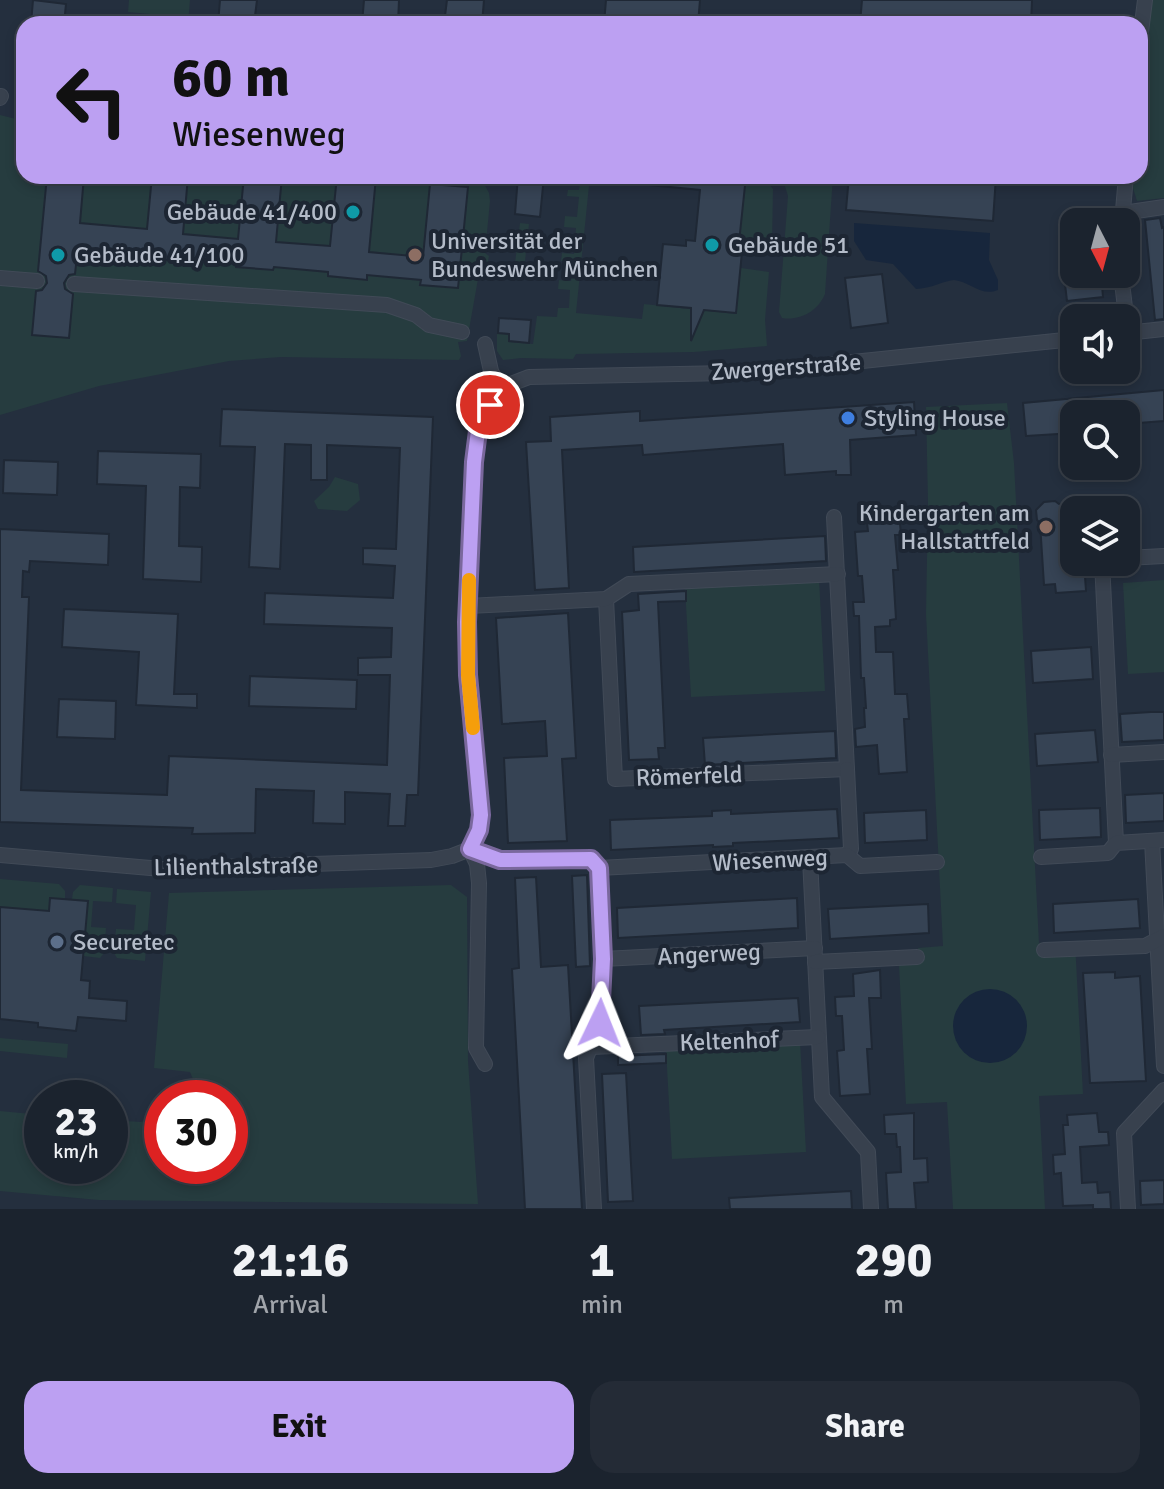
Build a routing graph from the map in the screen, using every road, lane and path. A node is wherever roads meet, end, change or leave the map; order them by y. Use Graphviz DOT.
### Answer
graph roads {
  1 [pos="1125,184"];
  2 [pos="1164,207"];
  3 [pos="1123,208"];
  4 [pos="1140,213"];
  5 [pos="0,278"];
  6 [pos="37,281"];
  7 [pos="74,284"];
  8 [pos="1164,329"];
  9 [pos="462,332"];
  10 [pos="1140,332"];
  11 [pos="1060,340"];
  12 [pos="485,344"];
  13 [pos="500,392"];
  14 [pos="834,517"];
  15 [pos="1164,556"];
  16 [pos="1140,557"];
  17 [pos="838,574"];
  18 [pos="1103,576"];
  19 [pos="606,599"];
  20 [pos="468,606"];
  21 [pos="1164,752"];
  22 [pos="1111,755"];
  23 [pos="847,769"];
  24 [pos="1158,841"];
  25 [pos="1116,843"];
  26 [pos="470,849"];
  27 [pos="0,855"];
  28 [pos="847,855"];
  29 [pos="1041,857"];
  30 [pos="810,859"];
  31 [pos="937,862"];
  32 [pos="595,864"];
  33 [pos="1161,938"];
  34 [pos="1044,950"];
  35 [pos="815,955"];
  36 [pos="917,957"];
  37 [pos="603,959"];
  38 [pos="1163,1018"];
  39 [pos="818,1037"];
  40 [pos="592,1047"];
  41 [pos="485,1064"];
  42 [pos="1164,1066"];
  43 [pos="1164,1090"];
  44 [pos="594,1209"];
  45 [pos="871,1209"];
  46 [pos="1128,1209"];
  1 -- 3 [label="street"];
  2 -- 4 [label="street"];
  5 -- 6 [label="street"];
  7 -- 9 [label="street"];
  8 -- 10 [label="street"];
  11 -- 13 [label="street, Zwergerstraße"];
  12 -- 13 [label="street"];
  13 -- 20 [label="street"];
  14 -- 17 [label="street"];
  15 -- 16 [label="street"];
  17 -- 19 [label="street"];
  17 -- 23 [label="street"];
  18 -- 22 [label="street"];
  19 -- 20 [label="street"];
  19 -- 23 [label="street, Römerfeld"];
  20 -- 26 [label="street"];
  21 -- 22 [label="street"];
  22 -- 25 [label="street"];
  23 -- 28 [label="street"];
  24 -- 25 [label="street"];
  24 -- 33 [label="street"];
  25 -- 29 [label="street"];
  26 -- 27 [label="street, Lilienthalstraße"];
  26 -- 32 [label="street, Wiesenweg"];
  26 -- 41 [label="street"];
  28 -- 30 [label="street, Wiesenweg"];
  28 -- 31 [label="street, Wiesenweg"];
  30 -- 32 [label="street, Wiesenweg"];
  30 -- 35 [label="street"];
  32 -- 37 [label="street"];
  33 -- 34 [label="street"];
  33 -- 38 [label="street"];
  35 -- 36 [label="street, Angerweg"];
  35 -- 37 [label="street, Angerweg"];
  35 -- 39 [label="street"];
  37 -- 40 [label="street"];
  38 -- 42 [label="street"];
  39 -- 40 [label="street, Keltenhof"];
  39 -- 45 [label="street"];
  40 -- 44 [label="street"];
  43 -- 46 [label="street"];
}
